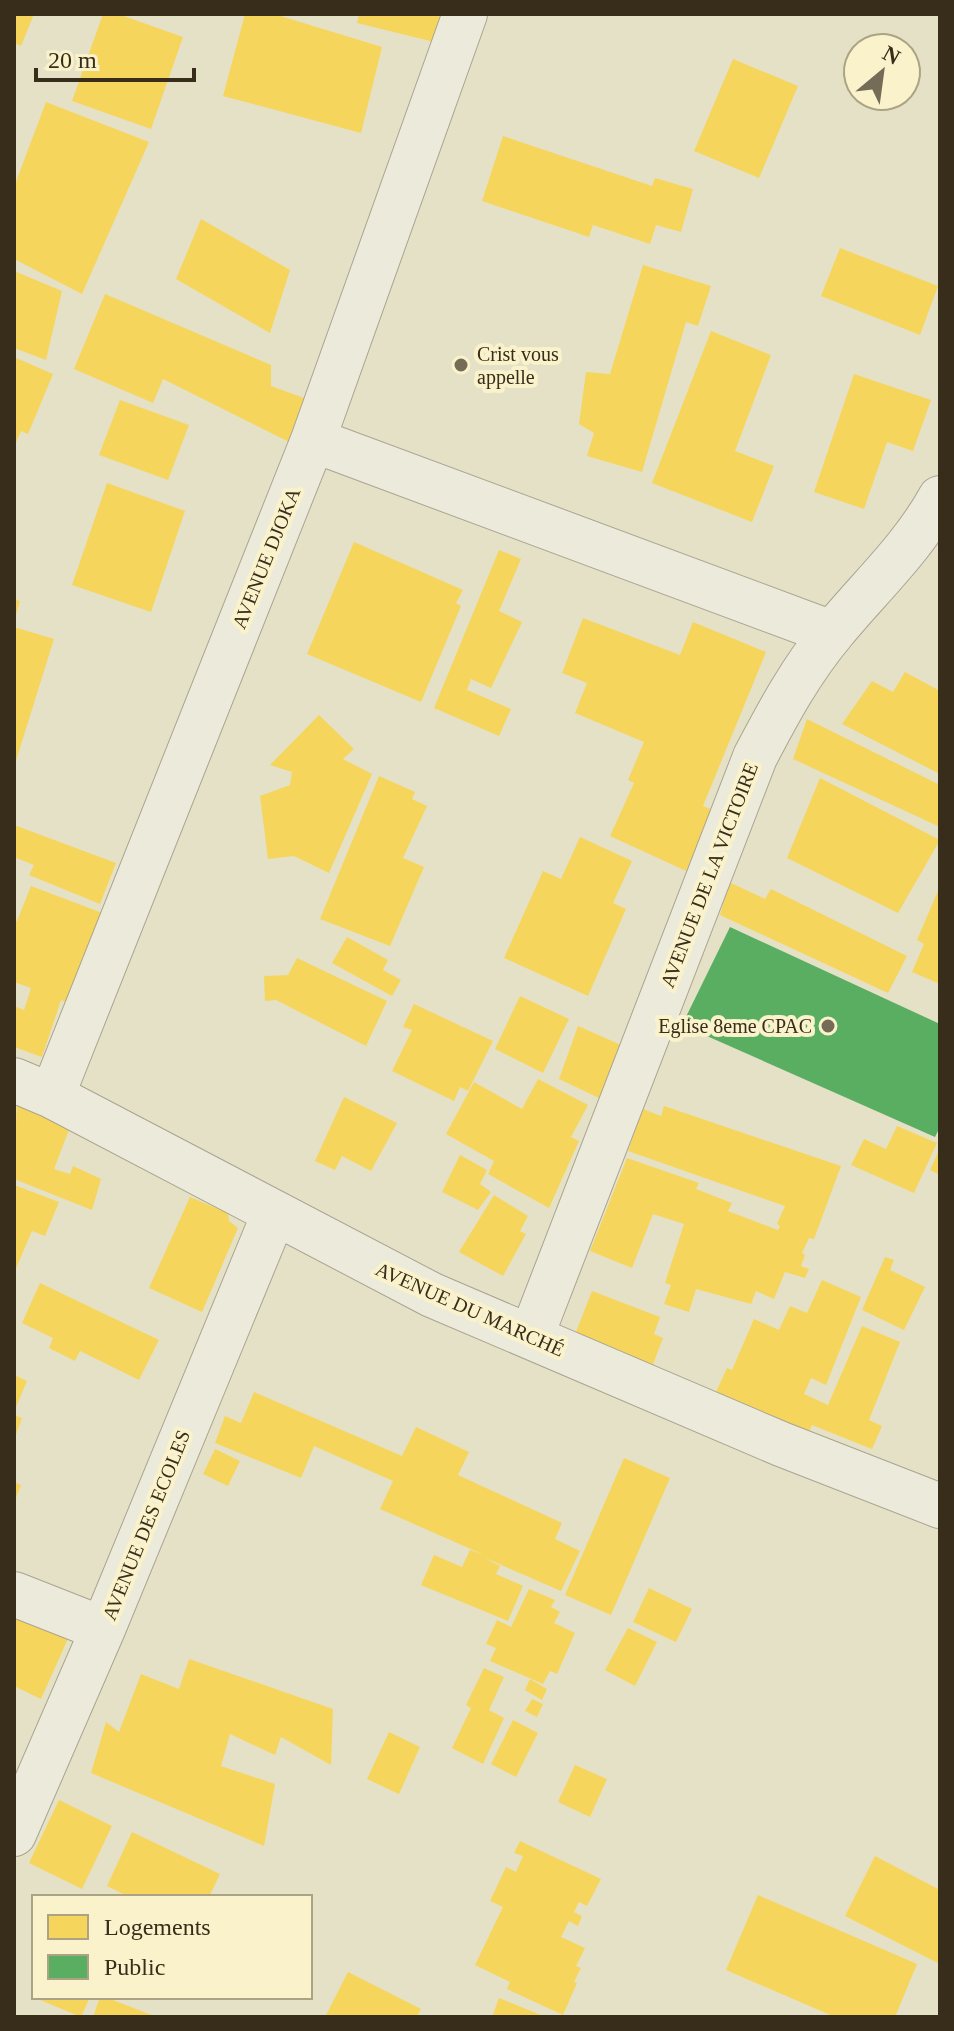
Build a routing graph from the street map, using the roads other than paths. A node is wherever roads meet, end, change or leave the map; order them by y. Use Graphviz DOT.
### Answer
graph roads {
  1 [pos="465,14"];
  2 [pos="313,440"];
  3 [pos="940,498"];
  4 [pos="832,633"];
  5 [pos="33,1088"];
  6 [pos="274,1214"];
  7 [pos="531,1337"];
  8 [pos="940,1506"];
  9 [pos="14,1594"];
  10 [pos="103,1629"];
  11 [pos="14,1834"];
  1 -- 2 [label="street, AVENUE DJOKA"];
  2 -- 4 [label="street"];
  2 -- 5 [label="street, AVENUE DJOKA"];
  3 -- 4 [label="street, AVENUE DE LA VICTOIRE"];
  4 -- 7 [label="street, AVENUE DE LA VICTOIRE"];
  5 -- 6 [label="street, AVENUE DU MARCHÉ"];
  6 -- 7 [label="street, AVENUE DU MARCHÉ"];
  6 -- 10 [label="street, AVENUE DES ECOLES"];
  7 -- 8 [label="street, AVENUE DU MARCHÉ"];
  9 -- 10 [label="street"];
  10 -- 11 [label="street, AVENUE DES ECOLES"];
}
